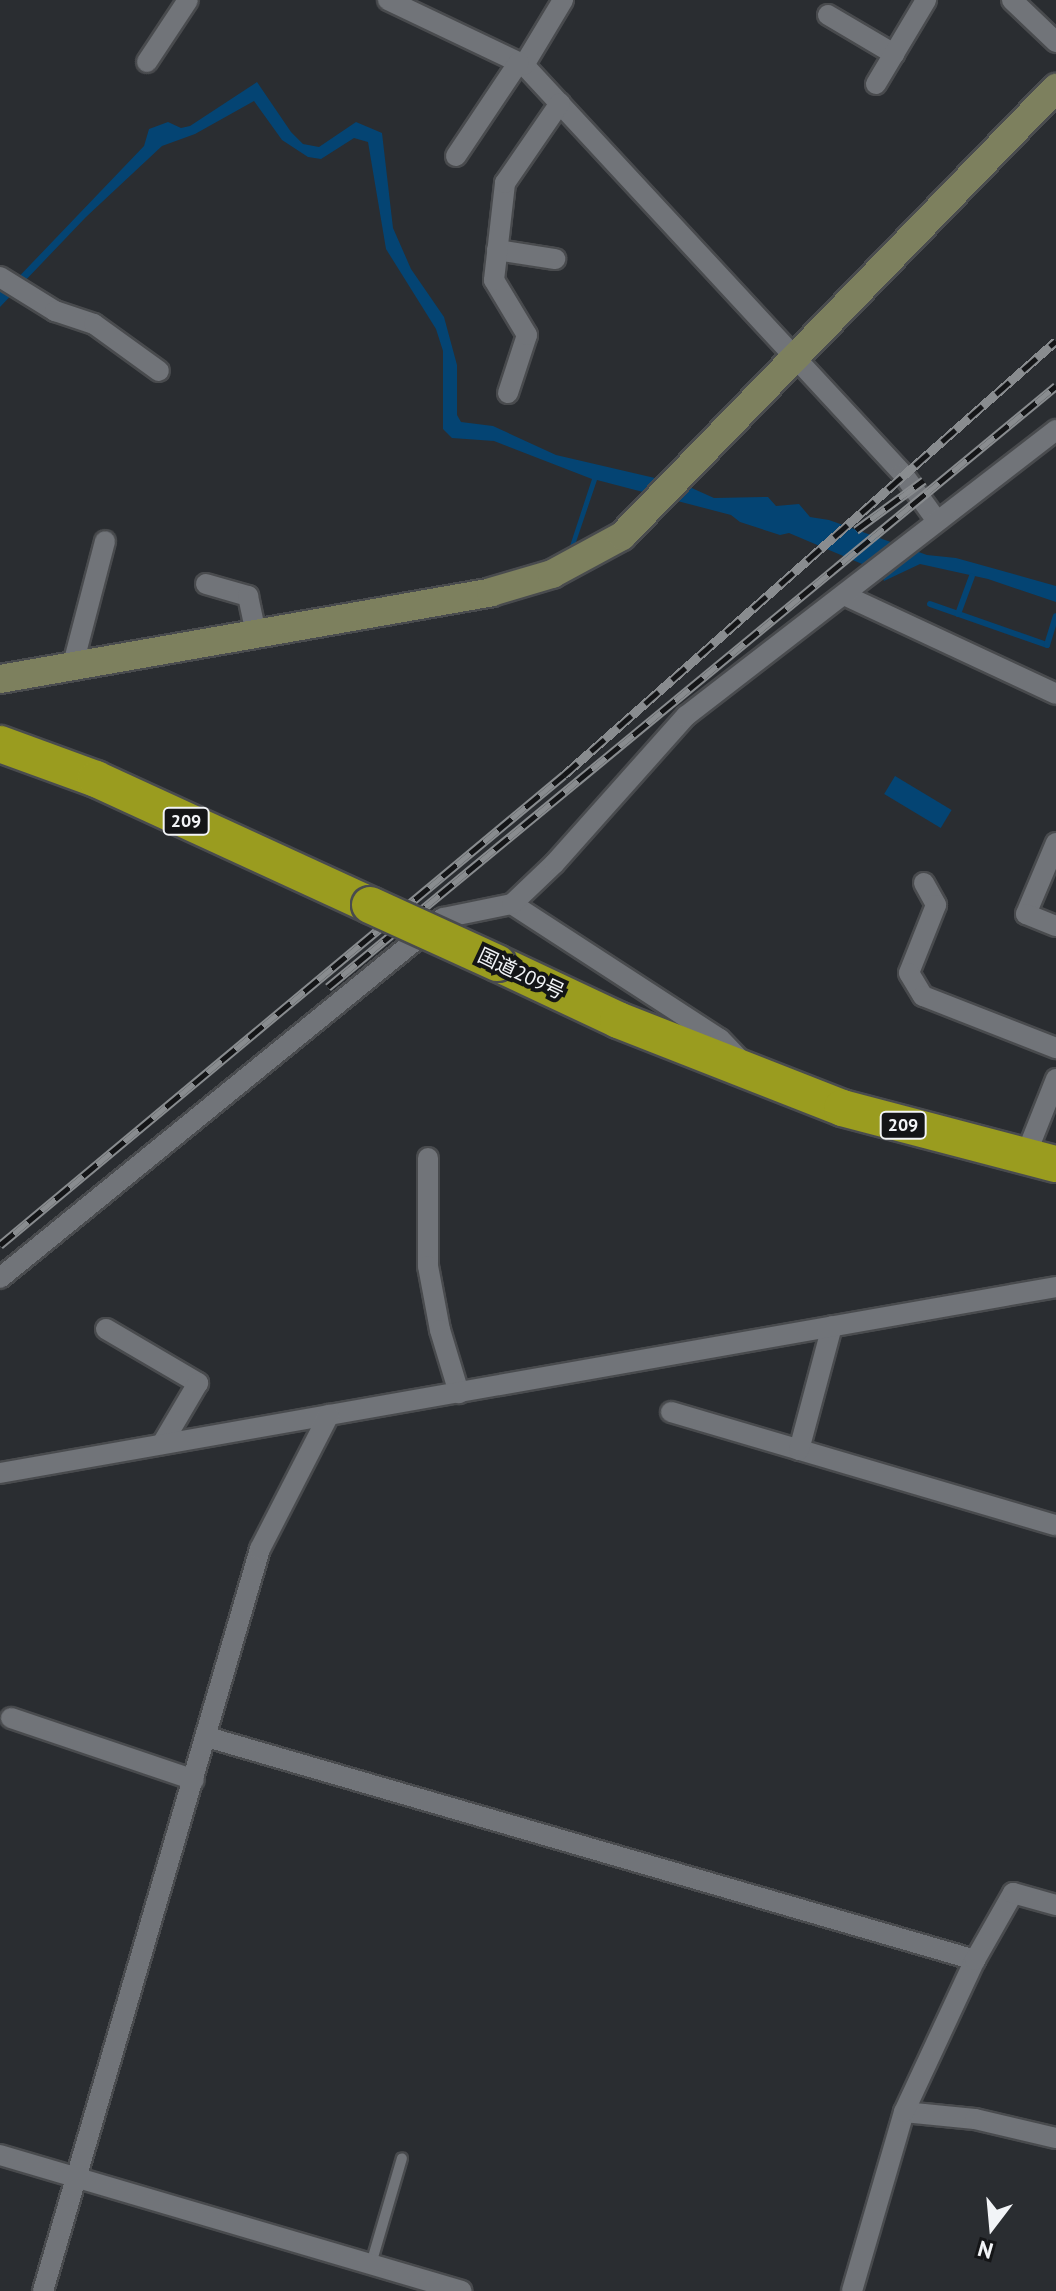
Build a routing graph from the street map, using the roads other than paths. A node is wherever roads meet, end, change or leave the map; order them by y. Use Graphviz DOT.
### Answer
graph roads {
  1 [pos="188,0"];
  2 [pos="388,0"];
  3 [pos="563,0"];
  4 [pos="1012,0"];
  5 [pos="922,2"];
  6 [pos="828,15"];
  7 [pos="1056,42"];
  8 [pos="894,54"];
  9 [pos="147,62"];
  10 [pos="522,64"];
  11 [pos="876,84"];
  12 [pos="1056,88"];
  13 [pos="560,103"];
  14 [pos="456,156"];
  15 [pos="497,250"];
  16 [pos="555,259"];
  17 [pos="0,277"];
  18 [pos="796,358"];
  19 [pos="159,371"];
  20 [pos="508,393"];
  21 [pos="1056,430"];
  22 [pos="937,521"];
  23 [pos="105,541"];
  24 [pos="206,584"];
  25 [pos="844,595"];
  26 [pos="256,634"];
  27 [pos="72,668"];
  28 [pos="0,679"];
  29 [pos="1056,694"];
  30 [pos="0,744"];
  31 [pos="1056,843"];
  32 [pos="924,883"];
  33 [pos="512,904"];
  34 [pos="1056,926"];
  35 [pos="1056,1048"];
  36 [pos="753,1074"];
  37 [pos="1056,1079"];
  38 [pos="428,1158"];
  39 [pos="1040,1161"];
  40 [pos="0,1278"];
  41 [pos="1056,1287"];
  42 [pos="832,1326"];
  43 [pos="106,1329"];
  44 [pos="459,1393"];
  45 [pos="671,1412"];
  46 [pos="329,1415"];
  47 [pos="162,1444"];
  48 [pos="799,1450"];
  49 [pos="0,1473"];
  50 [pos="1056,1525"];
  51 [pos="11,1718"];
  52 [pos="207,1737"];
  53 [pos="194,1780"];
  54 [pos="1056,1905"];
  55 [pos="975,1960"];
  56 [pos="904,2112"];
  57 [pos="1056,2138"];
  58 [pos="0,2155"];
  59 [pos="402,2158"];
  60 [pos="77,2178"];
  61 [pos="371,2264"];
  62 [pos="43,2291"];
  63 [pos="461,2291"];
  64 [pos="852,2291"];
  1 -- 9 [label="street"];
  2 -- 10 [label="street"];
  3 -- 10 [label="street"];
  4 -- 7 [label="street"];
  5 -- 8 [label="street"];
  6 -- 8 [label="street"];
  8 -- 11 [label="street"];
  10 -- 13 [label="street"];
  10 -- 14 [label="street"];
  12 -- 18 [label="street"];
  13 -- 15 [label="street"];
  13 -- 18 [label="street"];
  15 -- 16 [label="street"];
  15 -- 20 [label="street"];
  17 -- 19 [label="street"];
  18 -- 22 [label="street"];
  18 -- 26 [label="street"];
  21 -- 22 [label="street"];
  22 -- 25 [label="street"];
  23 -- 27 [label="street"];
  24 -- 26 [label="street"];
  25 -- 29 [label="street"];
  25 -- 33 [label="street"];
  26 -- 27 [label="street"];
  27 -- 28 [label="street"];
  30 -- 36 [label="highway, 国道209号 / 209, bridge"];
  31 -- 34 [label="street"];
  32 -- 35 [label="street"];
  33 -- 36 [label="street"];
  33 -- 40 [label="street"];
  36 -- 39 [label="highway, 国道209号 / 209"];
  37 -- 39 [label="street"];
  38 -- 44 [label="street"];
  41 -- 42 [label="street"];
  42 -- 44 [label="street"];
  42 -- 48 [label="street"];
  43 -- 47 [label="street"];
  44 -- 46 [label="street"];
  45 -- 48 [label="street"];
  46 -- 47 [label="street"];
  46 -- 52 [label="street"];
  47 -- 49 [label="street"];
  48 -- 50 [label="street"];
  51 -- 53 [label="street"];
  52 -- 53 [label="street"];
  52 -- 55 [label="street"];
  53 -- 60 [label="street"];
  54 -- 55 [label="street"];
  55 -- 56 [label="street"];
  56 -- 57 [label="street"];
  56 -- 64 [label="street"];
  58 -- 60 [label="street"];
  59 -- 61 [label="lane"];
  60 -- 61 [label="street"];
  60 -- 62 [label="street"];
  61 -- 63 [label="street"];
}
